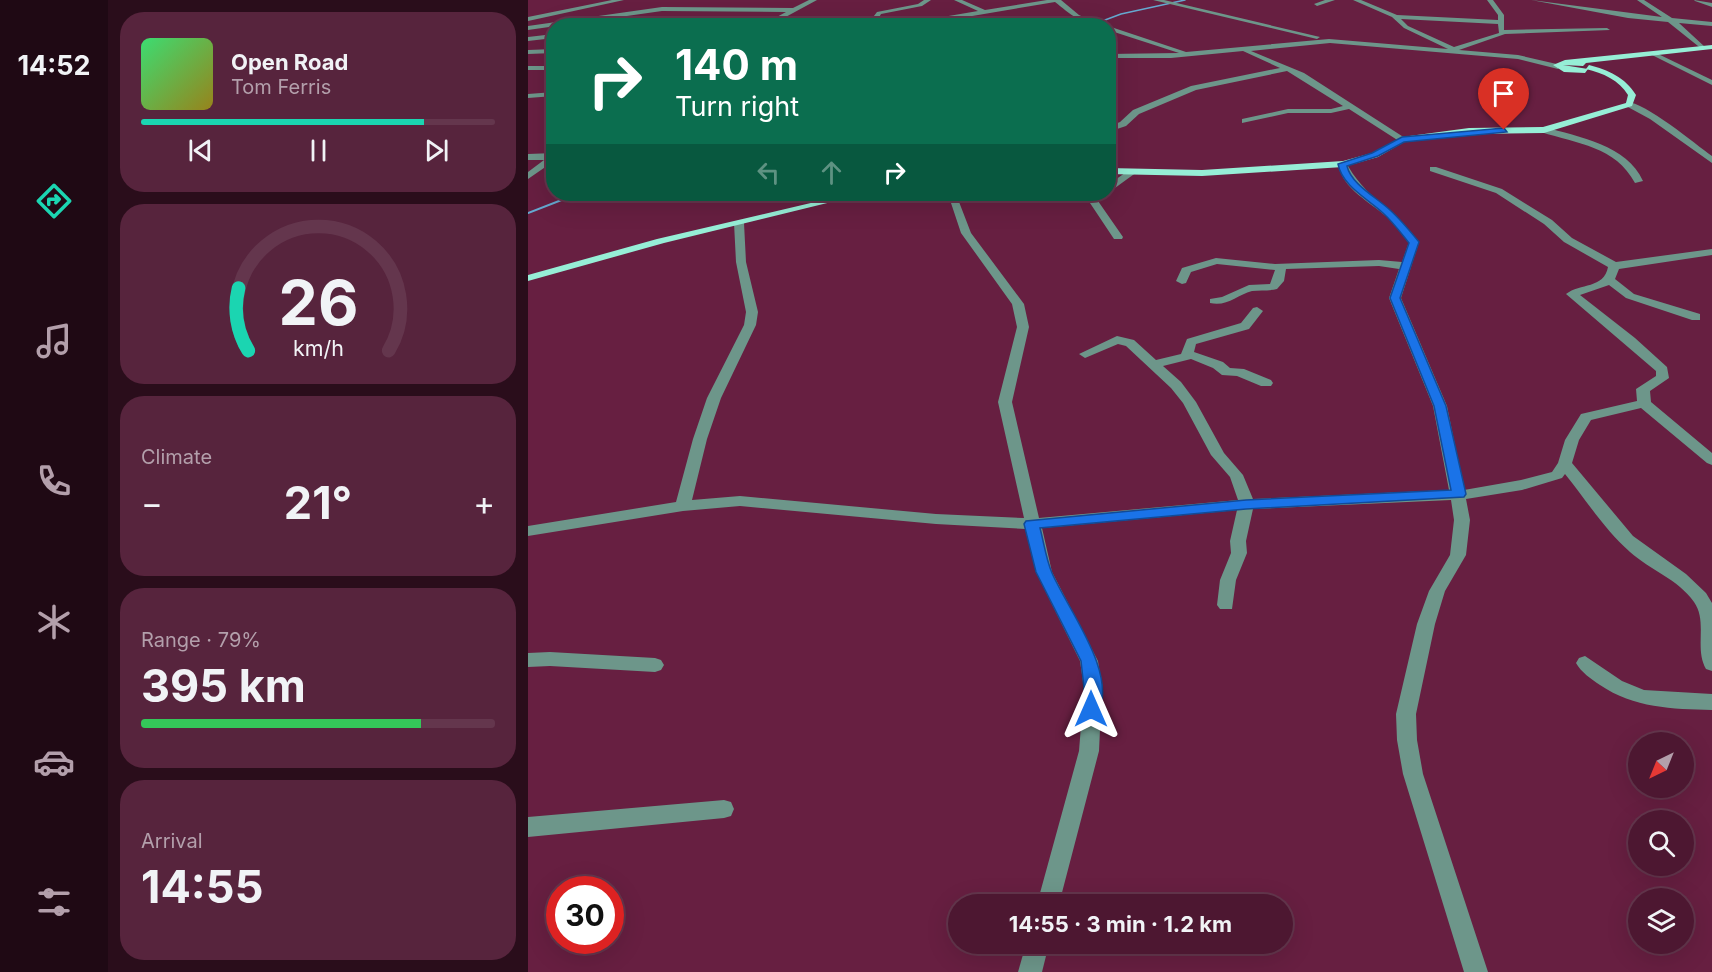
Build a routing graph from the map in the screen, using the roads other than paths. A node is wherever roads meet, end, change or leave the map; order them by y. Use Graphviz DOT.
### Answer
graph roads {
  1 [pos="621,0"];
  2 [pos="814,0"];
  3 [pos="826,0"];
  4 [pos="839,0"];
  5 [pos="927,0"];
  6 [pos="957,0"];
  7 [pos="1057,0"];
  8 [pos="1332,0"];
  9 [pos="1356,0"];
  10 [pos="1490,0"];
  11 [pos="1534,0"];
  12 [pos="1640,0"];
  13 [pos="1697,0"];
  14 [pos="657,1"];
  15 [pos="674,1"];
  16 [pos="1159,1"];
  17 [pos="772,2"];
  18 [pos="1317,4"];
  19 [pos="1712,5"];
  20 [pos="766,10"];
  21 [pos="796,10"];
  22 [pos="985,12"];
  23 [pos="1396,17"];
  24 [pos="599,18"];
  25 [pos="780,18"];
  26 [pos="875,18"];
  27 [pos="956,18"];
  28 [pos="1083,18"];
  29 [pos="528,19"];
  30 [pos="1667,21"];
  31 [pos="1499,22"];
  32 [pos="1712,24"];
  33 [pos="546,25"];
  34 [pos="528,28"];
  35 [pos="1607,30"];
  36 [pos="1116,31"];
  37 [pos="1502,33"];
  38 [pos="546,37"];
  39 [pos="528,39"];
  40 [pos="1329,41"];
  41 [pos="1703,48"];
  42 [pos="1712,48"];
  43 [pos="1243,50"];
  44 [pos="1454,50"];
  45 [pos="546,51"];
  46 [pos="1689,51"];
  47 [pos="528,52"];
  48 [pos="1188,55"];
  49 [pos="1654,55"];
  50 [pos="1116,56"];
  51 [pos="1518,57"];
  52 [pos="1566,64"];
  53 [pos="528,68"];
  54 [pos="546,68"];
  55 [pos="1588,68"];
  56 [pos="1288,69"];
  57 [pos="1712,83"];
  58 [pos="546,95"];
  59 [pos="528,96"];
  60 [pos="1629,104"];
  61 [pos="1347,106"];
  62 [pos="1245,121"];
  63 [pos="1116,127"];
  64 [pos="1544,130"];
  65 [pos="1402,140"];
  66 [pos="546,156"];
  67 [pos="528,157"];
  68 [pos="1712,160"];
  69 [pos="546,162"];
  70 [pos="1342,164"];
  71 [pos="1433,169"];
  72 [pos="1116,171"];
  73 [pos="1132,172"];
  74 [pos="528,176"];
  75 [pos="1638,181"];
  76 [pos="1116,184"];
  77 [pos="811,201"];
  78 [pos="955,201"];
  79 [pos="1094,201"];
  80 [pos="739,223"];
  81 [pos="1118,237"];
  82 [pos="1712,252"];
  83 [pos="1695,253"];
  84 [pos="1712,263"];
  85 [pos="1614,266"];
  86 [pos="1281,267"];
  87 [pos="1404,267"];
  88 [pos="528,278"];
  89 [pos="1610,280"];
  90 [pos="1182,281"];
  91 [pos="1214,301"];
  92 [pos="1257,310"];
  93 [pos="1696,317"];
  94 [pos="1085,354"];
  95 [pos="1189,354"];
  96 [pos="1156,364"];
  97 [pos="1266,383"];
  98 [pos="1644,403"];
  99 [pos="1712,460"];
  100 [pos="1565,464"];
  101 [pos="1459,494"];
  102 [pos="1246,504"];
  103 [pos="683,506"];
  104 [pos="1032,524"];
  105 [pos="528,531"];
  106 [pos="1226,604"];
  107 [pos="528,660"];
  108 [pos="1585,663"];
  109 [pos="1712,664"];
  110 [pos="655,665"];
  111 [pos="1712,702"];
  112 [pos="724,809"];
  113 [pos="528,827"];
  114 [pos="1051,894"];
  115 [pos="1035,954"];
  116 [pos="1030,972"];
  117 [pos="1476,972"];
  1 -- 29 [label="street"];
  2 -- 21 [label="street"];
  3 -- 4 [label="street"];
  5 -- 26 [label="street"];
  6 -- 22 [label="street"];
  7 -- 22 [label="street"];
  7 -- 28 [label="street"];
  8 -- 18 [label="street"];
  9 -- 23 [label="street"];
  10 -- 31 [label="street"];
  11 -- 30 [label="street"];
  12 -- 30 [label="street"];
  13 -- 19 [label="street"];
  14 -- 15 [label="street"];
  16 -- 40 [label="street"];
  17 -- 20 [label="street"];
  20 -- 21 [label="street"];
  20 -- 24 [label="street"];
  21 -- 25 [label="street"];
  22 -- 27 [label="street"];
  23 -- 31 [label="street"];
  23 -- 44 [label="street"];
  30 -- 32 [label="street"];
  30 -- 41 [label="street"];
  31 -- 37 [label="street"];
  33 -- 34 [label="street"];
  35 -- 37 [label="street"];
  36 -- 48 [label="street"];
  37 -- 44 [label="street"];
  37 -- 51 [label="street"];
  38 -- 39 [label="street"];
  40 -- 43 [label="street"];
  40 -- 44 [label="street"];
  41 -- 42 [label="main road"];
  41 -- 46 [label="main road"];
  42 -- 46 [label="main road"];
  43 -- 48 [label="street"];
  43 -- 56 [label="street"];
  44 -- 51 [label="street"];
  45 -- 47 [label="street"];
  46 -- 49 [label="main road"];
  48 -- 50 [label="street"];
  49 -- 52 [label="main road"];
  49 -- 55 [label="main road"];
  49 -- 57 [label="street"];
  51 -- 52 [label="street"];
  52 -- 55 [label="main road"];
  52 -- 55 [label="main road"];
  53 -- 54 [label="street"];
  55 -- 60 [label="main road"];
  56 -- 61 [label="street"];
  56 -- 63 [label="street"];
  58 -- 59 [label="street"];
  60 -- 64 [label="main road"];
  60 -- 68 [label="street"];
  61 -- 62 [label="street"];
  61 -- 65 [label="street"];
  64 -- 65 [label="main road"];
  64 -- 75 [label="street"];
  65 -- 70 [label="main road"];
  66 -- 67 [label="street"];
  69 -- 74 [label="street"];
  70 -- 73 [label="main road"];
  70 -- 87 [label="street"];
  71 -- 85 [label="street"];
  72 -- 73 [label="main road"];
  73 -- 76 [label="street"];
  77 -- 80 [label="main road"];
  78 -- 104 [label="street"];
  79 -- 81 [label="street"];
  80 -- 88 [label="main road"];
  80 -- 103 [label="street"];
  82 -- 83 [label="street"];
  83 -- 84 [label="street"];
  83 -- 85 [label="street"];
  85 -- 89 [label="street"];
  86 -- 87 [label="street"];
  86 -- 90 [label="street"];
  86 -- 91 [label="street"];
  87 -- 101 [label="street"];
  89 -- 93 [label="street"];
  89 -- 98 [label="street"];
  92 -- 95 [label="street"];
  94 -- 96 [label="street"];
  95 -- 96 [label="street"];
  95 -- 97 [label="street"];
  96 -- 102 [label="street"];
  98 -- 99 [label="street"];
  98 -- 100 [label="street"];
  100 -- 101 [label="street"];
  100 -- 109 [label="street"];
  101 -- 102 [label="street"];
  101 -- 117 [label="street"];
  102 -- 104 [label="street"];
  102 -- 106 [label="street"];
  103 -- 104 [label="street"];
  103 -- 105 [label="street"];
  104 -- 114 [label="street"];
  107 -- 110 [label="street"];
  108 -- 111 [label="street"];
  112 -- 113 [label="street"];
  115 -- 116 [label="street"];
}
